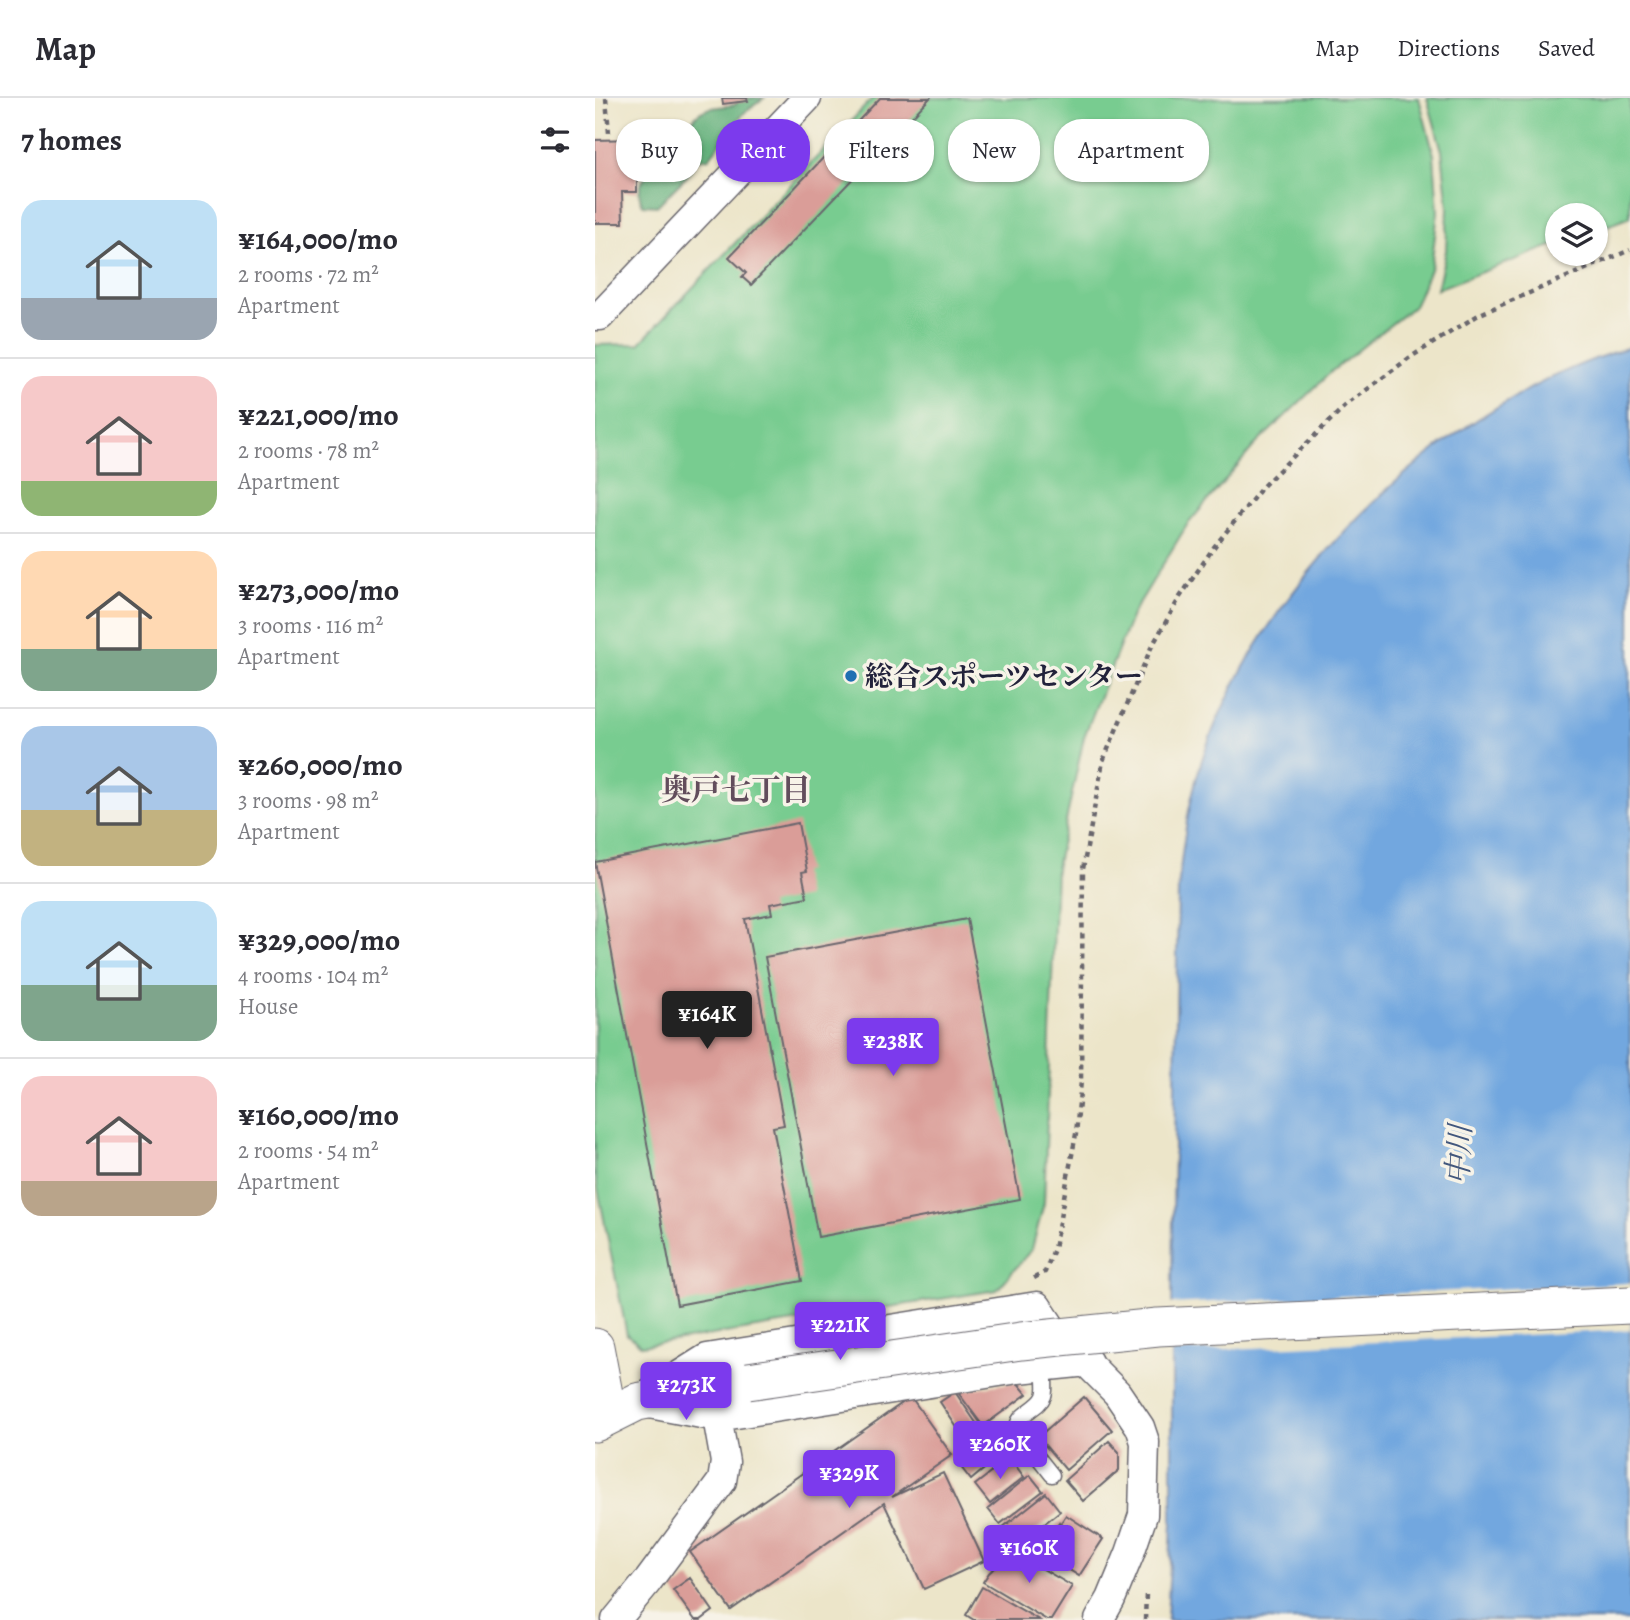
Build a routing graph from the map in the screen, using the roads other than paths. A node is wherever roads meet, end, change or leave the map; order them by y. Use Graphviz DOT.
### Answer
graph roads {
  1 [pos="807,98"];
  2 [pos="595,316"];
  3 [pos="1630,1305"];
  4 [pos="595,1347"];
  5 [pos="1088,1362"];
  6 [pos="1044,1366"];
  7 [pos="613,1414"];
  8 [pos="717,1417"];
  9 [pos="1052,1475"];
  10 [pos="616,1620"];
  11 [pos="1099,1620"];
  1 -- 2 [label="street"];
  3 -- 7 [label="street, bridge"];
  4 -- 7 [label="street"];
  5 -- 6 [label="street"];
  5 -- 7 [label="street"];
  5 -- 11 [label="street"];
  6 -- 8 [label="street"];
  6 -- 9 [label="lane"];
  7 -- 8 [label="street"];
  8 -- 10 [label="street"];
}
